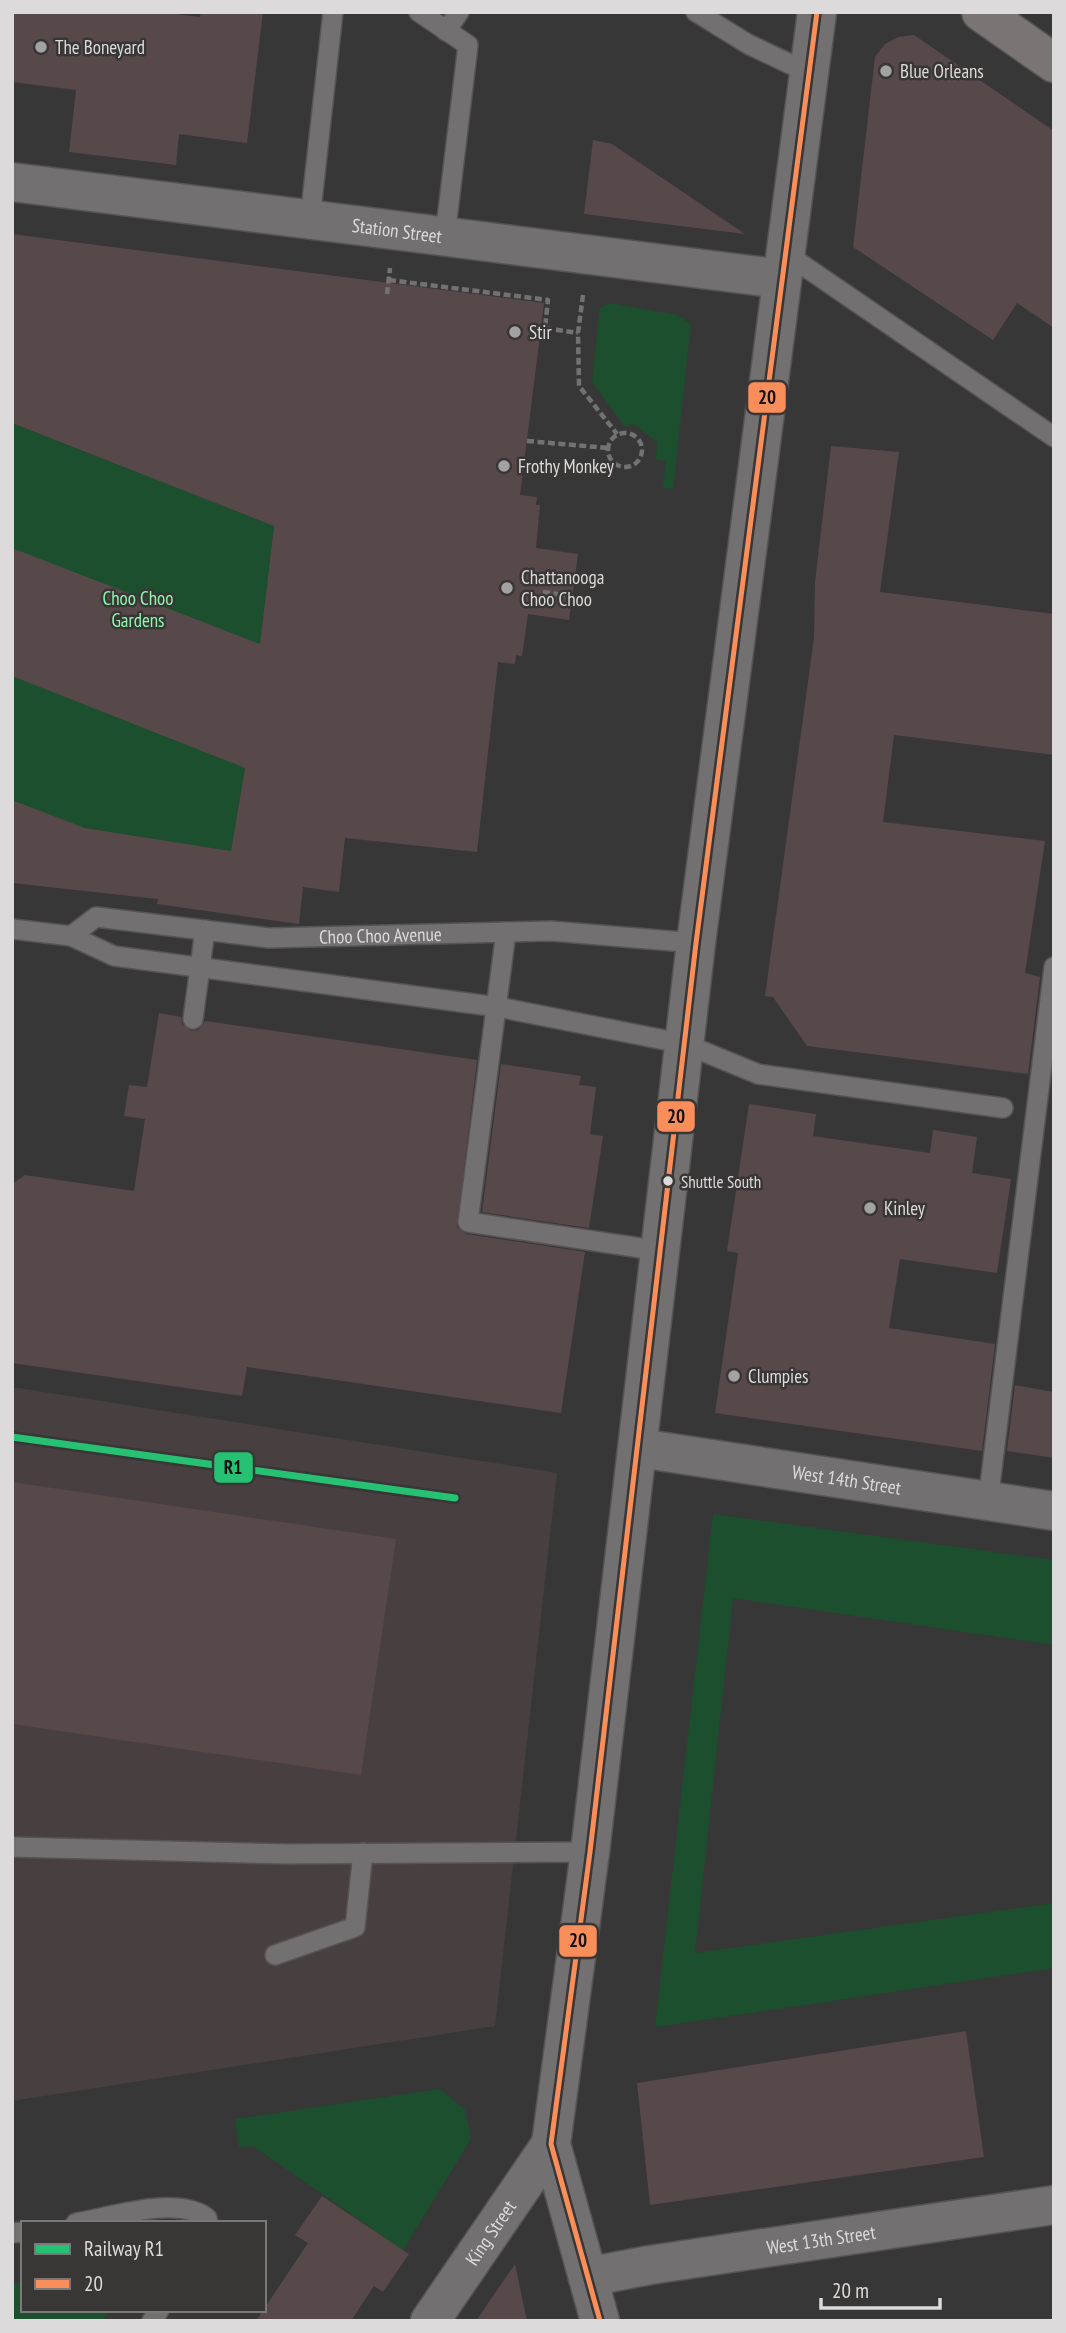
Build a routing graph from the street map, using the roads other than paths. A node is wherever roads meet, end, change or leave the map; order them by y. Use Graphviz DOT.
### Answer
graph roads {
  1 [pos="333,12"];
  2 [pos="419,12"];
  3 [pos="459,12"];
  4 [pos="696,12"];
  5 [pos="817,12"];
  6 [pos="981,12"];
  7 [pos="446,31"];
  8 [pos="1054,62"];
  9 [pos="809,73"];
  10 [pos="12,182"];
  11 [pos="310,219"];
  12 [pos="444,236"];
  13 [pos="783,266"];
  14 [pos="1054,437"];
  15 [pos="12,929"];
  16 [pos="205,930"];
  17 [pos="506,932"];
  18 [pos="71,936"];
  19 [pos="696,943"];
  20 [pos="200,967"];
  21 [pos="1054,967"];
  22 [pos="498,1007"];
  23 [pos="193,1019"];
  24 [pos="685,1044"];
  25 [pos="1003,1108"];
  26 [pos="661,1251"];
  27 [pos="639,1448"];
  28 [pos="988,1501"];
  29 [pos="1054,1511"];
  30 [pos="12,1847"];
  31 [pos="590,1852"];
  32 [pos="363,1853"];
  33 [pos="275,1955"];
  34 [pos="551,2144"];
  35 [pos="1054,2205"];
  36 [pos="88,2221"];
  37 [pos="208,2221"];
  38 [pos="588,2277"];
  39 [pos="430,2321"];
  40 [pos="600,2321"];
  1 -- 11 [label="lane"];
  2 -- 7 [label="lane"];
  3 -- 7 [label="lane"];
  4 -- 9 [label="lane"];
  5 -- 9 [label="main road"];
  6 -- 8 [label="main road"];
  7 -- 12 [label="lane"];
  9 -- 13 [label="main road"];
  10 -- 11 [label="main road, Station Street"];
  11 -- 12 [label="main road, Station Street"];
  12 -- 13 [label="main road, Station Street"];
  13 -- 14 [label="lane"];
  13 -- 19 [label="main road"];
  15 -- 18 [label="lane"];
  16 -- 17 [label="lane, Choo Choo Avenue"];
  16 -- 18 [label="lane, Choo Choo Avenue"];
  16 -- 20 [label="lane"];
  17 -- 19 [label="lane, Choo Choo Avenue"];
  17 -- 22 [label="lane"];
  18 -- 20 [label="lane"];
  19 -- 24 [label="main road"];
  20 -- 22 [label="lane"];
  20 -- 23 [label="lane"];
  21 -- 28 [label="lane"];
  22 -- 24 [label="lane"];
  22 -- 26 [label="lane"];
  24 -- 25 [label="lane"];
  24 -- 26 [label="main road"];
  26 -- 27 [label="main road"];
  27 -- 28 [label="main road, West 14th Street"];
  27 -- 31 [label="main road"];
  28 -- 29 [label="main road, West 14th Street"];
  30 -- 32 [label="lane"];
  31 -- 32 [label="lane"];
  31 -- 34 [label="main road"];
  32 -- 33 [label="lane"];
  34 -- 38 [label="main road"];
  34 -- 39 [label="main road, King Street"];
  35 -- 38 [label="main road, West 13th Street"];
  36 -- 37 [label="lane"];
  38 -- 40 [label="main road"];
}
